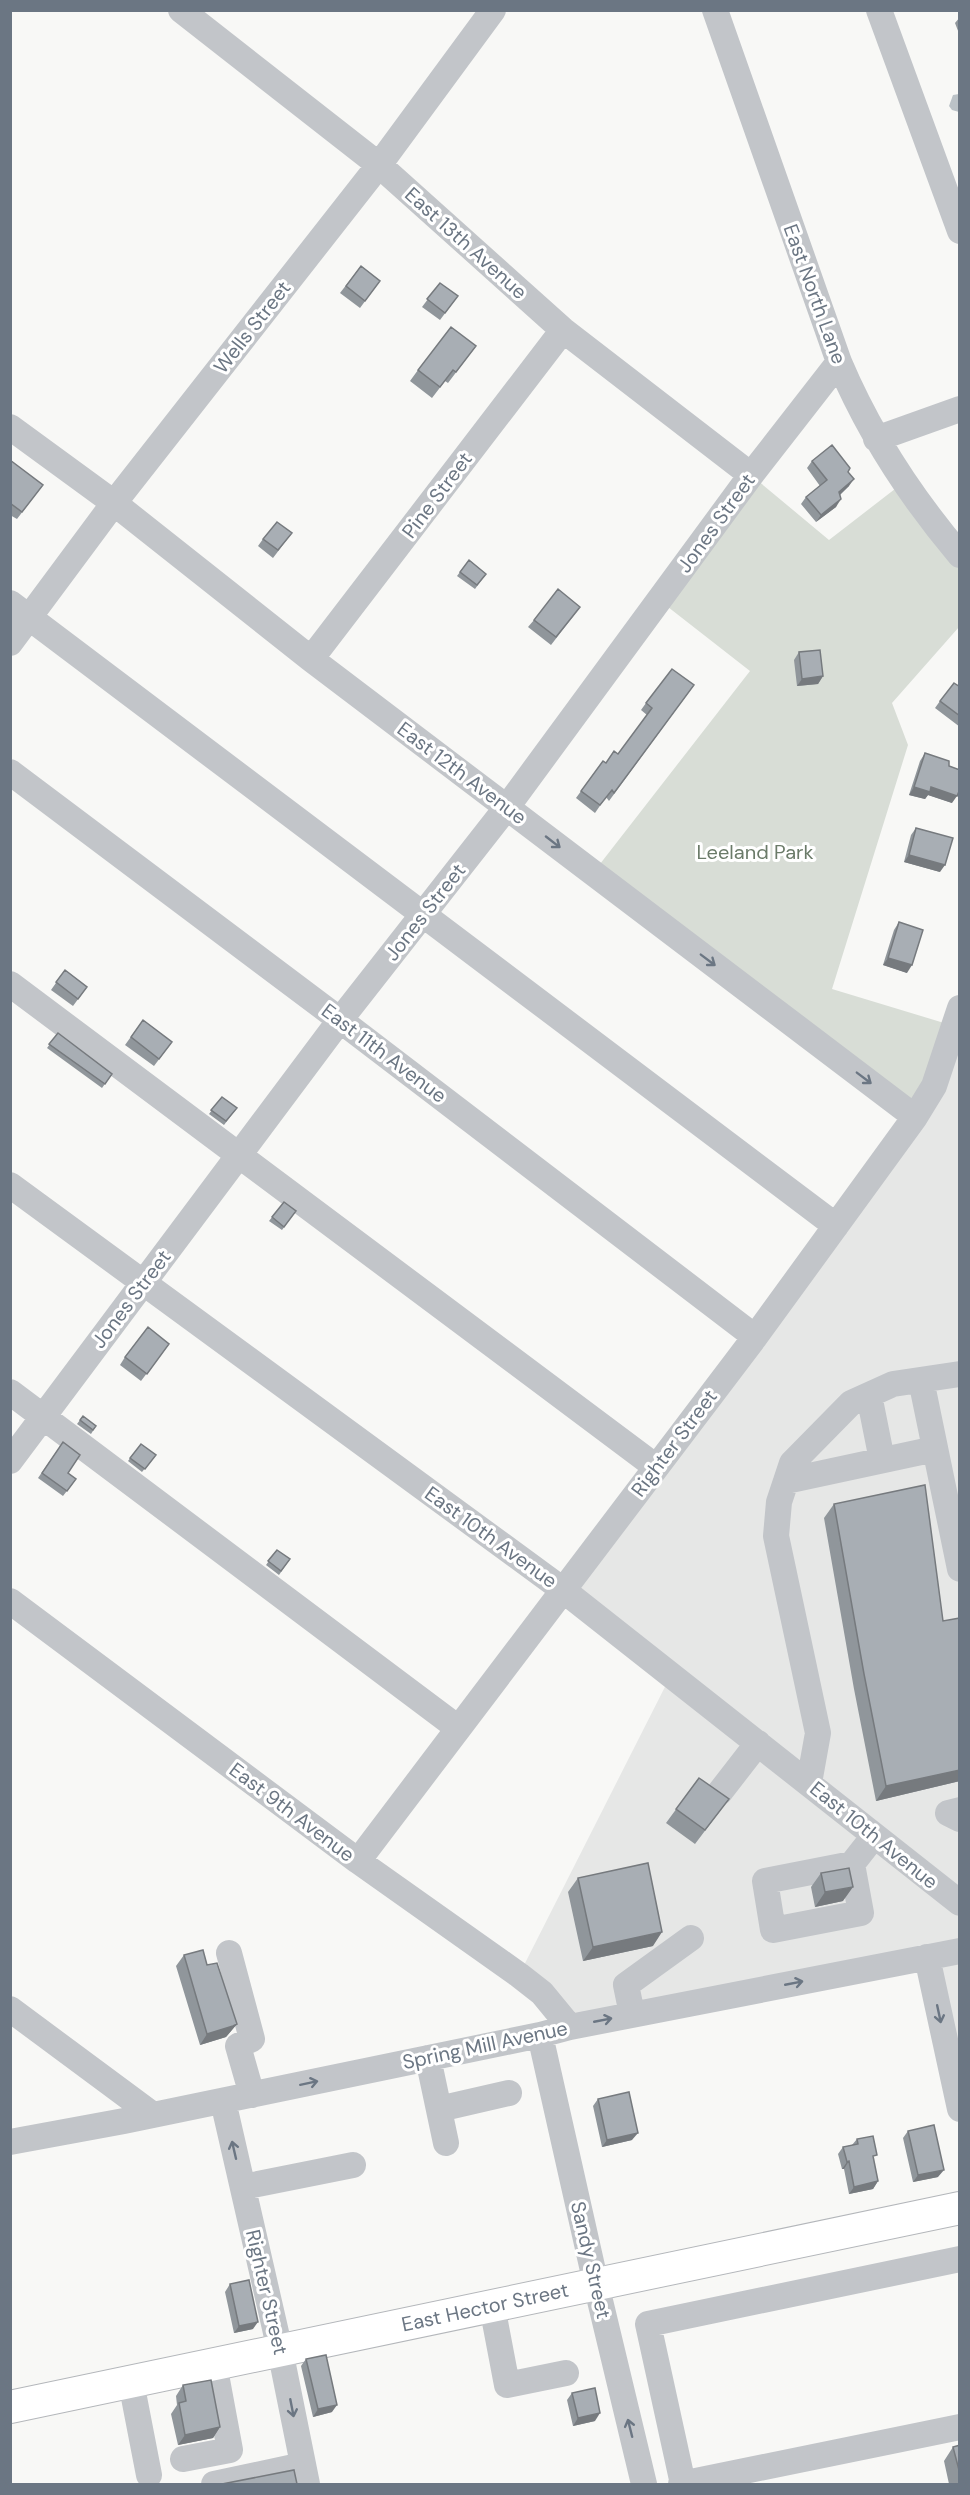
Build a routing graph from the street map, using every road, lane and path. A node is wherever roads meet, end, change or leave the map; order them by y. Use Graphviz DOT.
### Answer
graph roads {
  1 [pos="181,10"];
  2 [pos="715,10"];
  3 [pos="879,10"];
  4 [pos="487,13"];
  5 [pos="379,165"];
  6 [pos="960,231"];
  7 [pos="563,330"];
  8 [pos="839,363"];
  9 [pos="960,409"];
  10 [pos="10,427"];
  11 [pos="876,439"];
  12 [pos="751,475"];
  13 [pos="114,502"];
  14 [pos="960,555"];
  15 [pos="20,611"];
  16 [pos="10,643"];
  17 [pos="311,659"];
  18 [pos="10,772"];
  19 [pos="507,807"];
  20 [pos="423,914"];
  21 [pos="10,984"];
  22 [pos="960,1008"];
  23 [pos="340,1020"];
  24 [pos="915,1117"];
  25 [pos="240,1154"];
  26 [pos="10,1185"];
  27 [pos="836,1226"];
  28 [pos="142,1283"];
  29 [pos="755,1338"];
  30 [pos="960,1374"];
  31 [pos="921,1380"];
  32 [pos="10,1392"];
  33 [pos="869,1395"];
  34 [pos="43,1417"];
  35 [pos="935,1449"];
  36 [pos="10,1461"];
  37 [pos="882,1461"];
  38 [pos="656,1467"];
  39 [pos="786,1481"];
  40 [pos="960,1569"];
  41 [pos="563,1590"];
  42 [pos="10,1601"];
  43 [pos="458,1728"];
  44 [pos="758,1743"];
  45 [pos="809,1783"];
  46 [pos="720,1792"];
  47 [pos="960,1810"];
  48 [pos="960,1819"];
  49 [pos="874,1836"];
  50 [pos="358,1861"];
  51 [pos="852,1864"];
  52 [pos="960,1904"];
  53 [pos="691,1938"];
  54 [pos="960,1950"];
  55 [pos="229,1953"];
  56 [pos="927,1957"];
  57 [pos="10,2009"];
  58 [pos="632,2014"];
  59 [pos="570,2027"];
  60 [pos="540,2035"];
  61 [pos="428,2058"];
  62 [pos="509,2093"];
  63 [pos="252,2094"];
  64 [pos="223,2100"];
  65 [pos="439,2109"];
  66 [pos="960,2109"];
  67 [pos="153,2115"];
  68 [pos="10,2142"];
  69 [pos="446,2143"];
  70 [pos="353,2165"];
  71 [pos="243,2187"];
  72 [pos="960,2208"];
  73 [pos="960,2259"];
  74 [pos="596,2284"];
  75 [pos="492,2306"];
  76 [pos="280,2350"];
  77 [pos="214,2364"];
  78 [pos="566,2373"];
  79 [pos="131,2382"];
  80 [pos="10,2407"];
  81 [pos="960,2427"];
  82 [pos="183,2459"];
  83 [pos="149,2475"];
  84 [pos="305,2475"];
  85 [pos="214,2484"];
  86 [pos="644,2484"];
  87 [pos="682,2484"];
  1 -- 5 [label="street, East 13th Avenue"];
  2 -- 8 [label="street, East North Lane"];
  3 -- 6 [label="street"];
  4 -- 5 [label="street, Wells Street"];
  5 -- 7 [label="street, East 13th Avenue"];
  5 -- 13 [label="street, Wells Street"];
  7 -- 12 [label="street, East 13th Avenue"];
  7 -- 17 [label="street, Pine Street"];
  8 -- 11 [label="street, East North Lane"];
  8 -- 12 [label="street, Jones Street"];
  9 -- 11 [label="street"];
  10 -- 13 [label="street, East 12th Avenue"];
  11 -- 14 [label="street, East North Lane"];
  12 -- 19 [label="street, Jones Street"];
  13 -- 15 [label="street, Wells Street"];
  13 -- 17 [label="street, East 12th Avenue"];
  15 -- 16 [label="street, Wells Street"];
  15 -- 20 [label="street"];
  17 -- 19 [label="street, East 12th Avenue"];
  18 -- 23 [label="street, East 11th Avenue"];
  19 -- 20 [label="street, Jones Street"];
  19 -- 24 [label="street, East 12th Avenue, one-way"];
  20 -- 23 [label="street, Jones Street"];
  20 -- 27 [label="street"];
  21 -- 25 [label="street"];
  22 -- 24 [label="street, Righter Street"];
  23 -- 25 [label="street, Jones Street"];
  23 -- 29 [label="street, East 11th Avenue"];
  24 -- 27 [label="street, Righter Street"];
  25 -- 28 [label="street, Jones Street"];
  25 -- 38 [label="street"];
  26 -- 28 [label="street, East 10th Avenue"];
  27 -- 29 [label="street, Righter Street"];
  28 -- 34 [label="street, Jones Street"];
  28 -- 41 [label="street, East 10th Avenue"];
  29 -- 38 [label="street, Righter Street"];
  30 -- 31 [label="street"];
  31 -- 33 [label="street"];
  31 -- 35 [label="street"];
  32 -- 34 [label="street"];
  33 -- 37 [label="street"];
  33 -- 39 [label="street"];
  34 -- 36 [label="street, Jones Street"];
  34 -- 43 [label="street"];
  35 -- 37 [label="street"];
  35 -- 40 [label="street"];
  37 -- 39 [label="street"];
  38 -- 41 [label="street, Righter Street"];
  39 -- 45 [label="street"];
  41 -- 43 [label="street, Righter Street"];
  41 -- 44 [label="street, East 10th Avenue"];
  42 -- 50 [label="street, East 9th Avenue"];
  43 -- 50 [label="street, Righter Street"];
  44 -- 45 [label="street, East 10th Avenue"];
  44 -- 46 [label="street"];
  45 -- 49 [label="street, East 10th Avenue"];
  47 -- 48 [label="street"];
  49 -- 51 [label="street"];
  49 -- 52 [label="street, East 10th Avenue"];
  50 -- 59 [label="street, East 9th Avenue"];
  53 -- 58 [label="street"];
  54 -- 56 [label="street, Spring Mill Avenue"];
  55 -- 63 [label="street"];
  58 -- 56 [label="street, Spring Mill Avenue, one-way"];
  56 -- 66 [label="street, one-way"];
  57 -- 67 [label="street"];
  59 -- 58 [label="street, Spring Mill Avenue, one-way"];
  59 -- 60 [label="street, Spring Mill Avenue"];
  60 -- 61 [label="street, Spring Mill Avenue"];
  60 -- 74 [label="street, Sandy Street"];
  63 -- 61 [label="street, Spring Mill Avenue, one-way"];
  61 -- 65 [label="street"];
  62 -- 65 [label="street"];
  63 -- 64 [label="street, Spring Mill Avenue"];
  64 -- 67 [label="street, Spring Mill Avenue"];
  71 -- 64 [label="street, Righter Street, one-way"];
  65 -- 69 [label="street"];
  67 -- 68 [label="street, Spring Mill Avenue"];
  70 -- 71 [label="street"];
  71 -- 76 [label="street, Righter Street"];
  72 -- 74 [label="main road, East Hector Street"];
  73 -- 87 [label="street"];
  74 -- 75 [label="main road, East Hector Street"];
  86 -- 74 [label="street, Sandy Street, one-way"];
  75 -- 76 [label="main road, East Hector Street"];
  75 -- 78 [label="street"];
  76 -- 77 [label="main road, East Hector Street"];
  76 -- 84 [label="street, Righter Street, one-way"];
  77 -- 79 [label="main road, East Hector Street"];
  77 -- 82 [label="street"];
  79 -- 80 [label="main road, East Hector Street"];
  79 -- 83 [label="street"];
  81 -- 87 [label="street"];
  84 -- 85 [label="street"];
}
